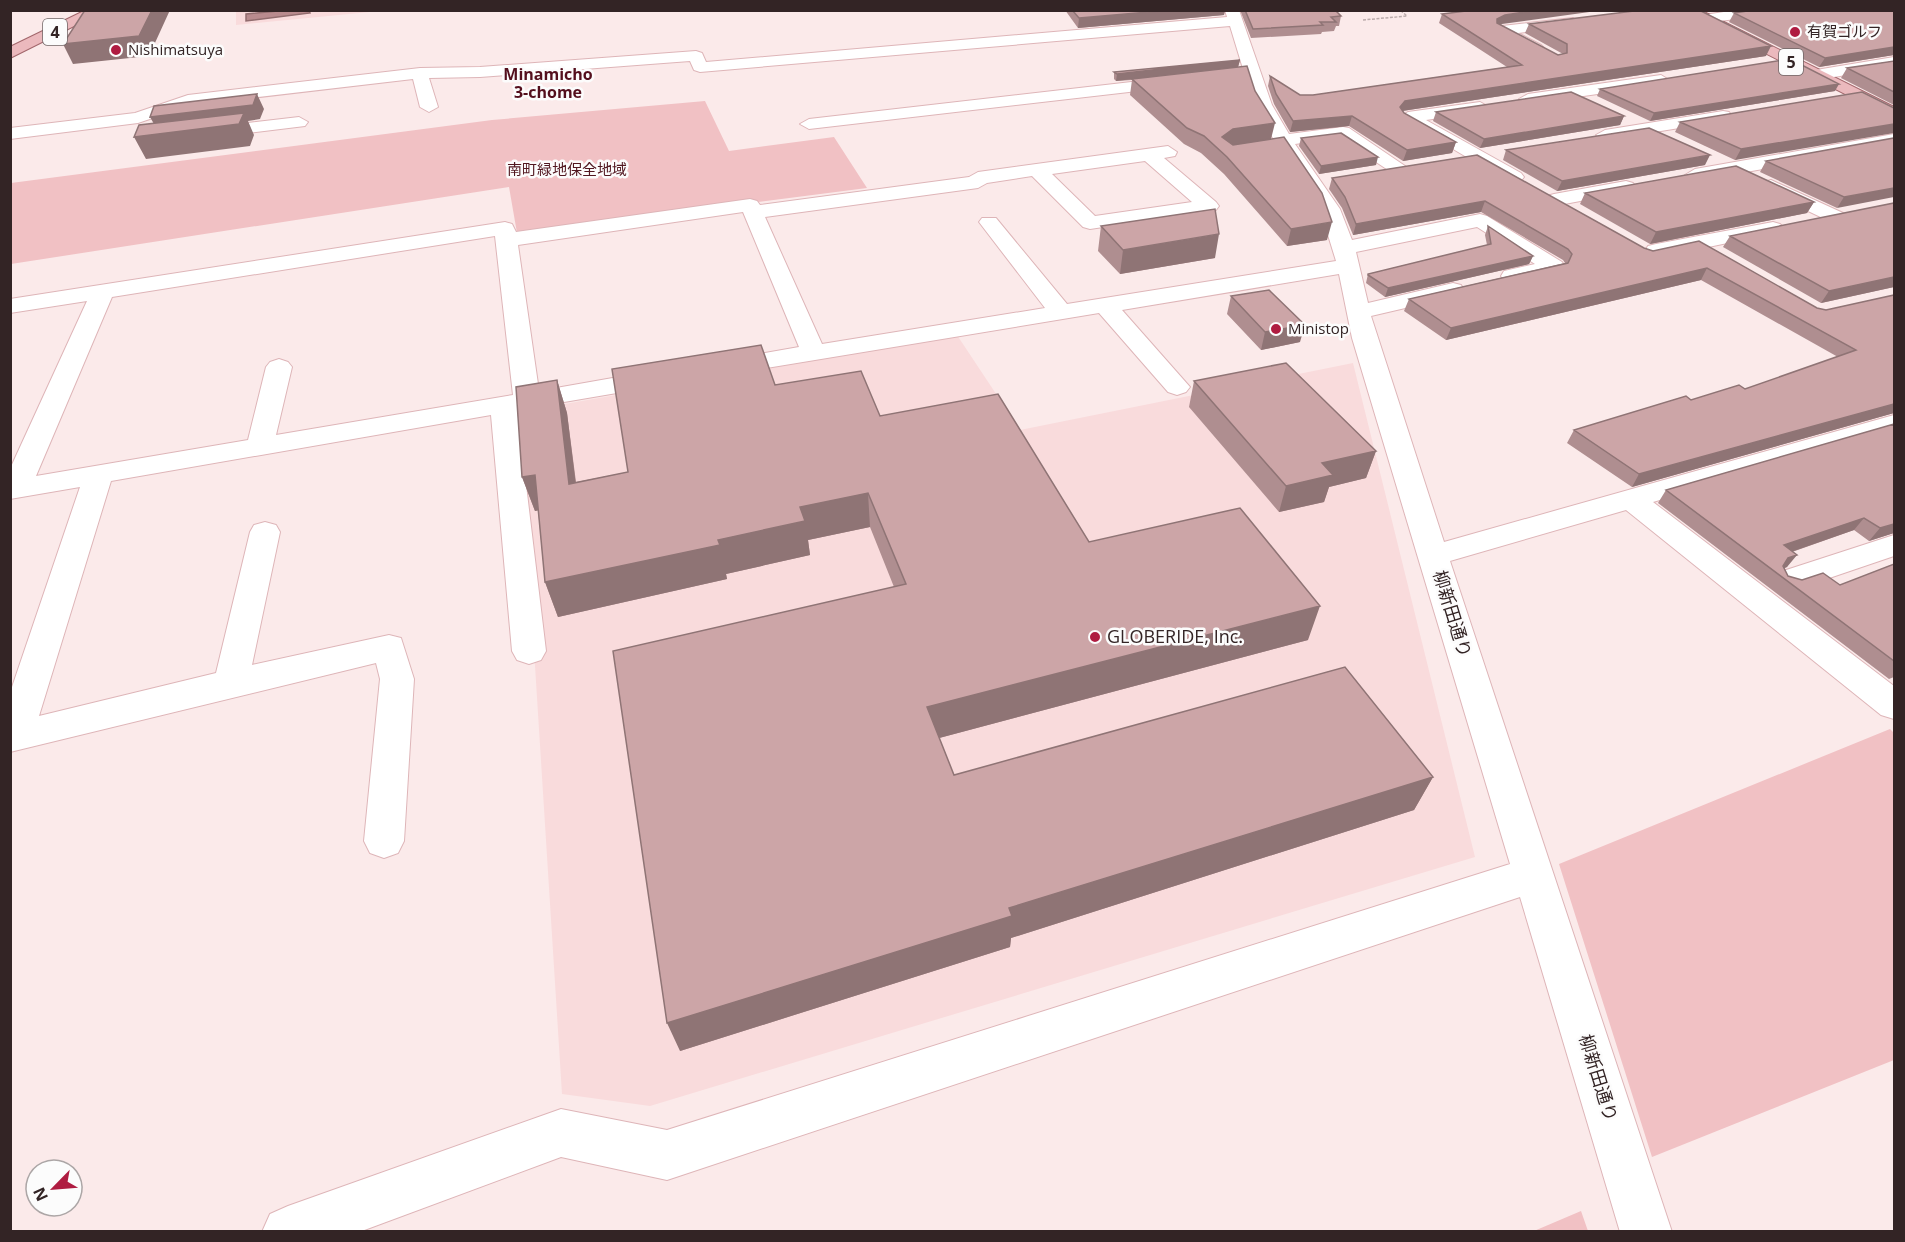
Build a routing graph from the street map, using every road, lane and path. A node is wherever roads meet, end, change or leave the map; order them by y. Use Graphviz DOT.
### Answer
graph roads {
  1 [pos="99,10"];
  2 [pos="1400,10"];
  3 [pos="1688,10"];
  4 [pos="1775,10"];
  5 [pos="1233,16"];
  6 [pos="1704,19"];
  7 [pos="1363,20"];
  8 [pos="1583,20"];
  9 [pos="10,53"];
  10 [pos="1554,58"];
  11 [pos="1787,60"];
  12 [pos="1894,62"];
  13 [pos="1760,64"];
  14 [pos="420,73"];
  15 [pos="1816,75"];
  16 [pos="1677,77"];
  17 [pos="1194,80"];
  18 [pos="1570,93"];
  19 [pos="1856,95"];
  20 [pos="1830,99"];
  21 [pos="429,107"];
  22 [pos="1738,114"];
  23 [pos="1894,114"];
  24 [pos="298,119"];
  25 [pos="809,124"];
  26 [pos="1647,129"];
  27 [pos="10,134"];
  28 [pos="184,136"];
  29 [pos="1590,138"];
  30 [pos="1894,140"];
  31 [pos="1679,144"];
  32 [pos="1278,145"];
  33 [pos="1510,150"];
  34 [pos="1701,154"];
  35 [pos="1476,156"];
  36 [pos="1442,161"];
  37 [pos="1420,165"];
  38 [pos="1398,168"];
  39 [pos="1733,169"];
  40 [pos="1037,170"];
  41 [pos="1366,174"];
  42 [pos="1677,178"];
  43 [pos="1644,184"];
  44 [pos="1554,200"];
  45 [pos="753,212"];
  46 [pos="1858,212"];
  47 [pos="1836,217"];
  48 [pos="1585,218"];
  49 [pos="989,222"];
  50 [pos="507,240"];
  51 [pos="1696,243"];
  52 [pos="1636,247"];
  53 [pos="1345,257"];
  54 [pos="1726,261"];
  55 [pos="1496,280"];
  56 [pos="1473,285"];
  57 [pos="103,291"];
  58 [pos="1105,304"];
  59 [pos="10,306"];
  60 [pos="1061,312"];
  61 [pos="1358,312"];
  62 [pos="813,351"];
  63 [pos="279,367"];
  64 [pos="1177,387"];
  65 [pos="515,402"];
  66 [pos="1893,423"];
  67 [pos="260,446"];
  68 [pos="99,474"];
  69 [pos="13,489"];
  70 [pos="1631,499"];
  71 [pos="265,532"];
  72 [pos="1894,545"];
  73 [pos="1434,555"];
  74 [pos="1791,579"];
  75 [pos="529,651"];
  76 [pos="231,683"];
  77 [pos="1894,705"];
  78 [pos="12,738"];
  79 [pos="384,841"];
  80 [pos="1534,874"];
  81 [pos="288,1232"];
  82 [pos="1646,1232"];
  1 -- 9 [label="main road, 4"];
  2 -- 7 [label="path"];
  3 -- 6 [label="main road, 5"];
  4 -- 6 [label="street"];
  5 -- 14 [label="street"];
  5 -- 32 [label="street, 柳新田通り"];
  6 -- 11 [label="main road, 5"];
  8 -- 10 [label="street"];
  11 -- 13 [label="street"];
  11 -- 15 [label="main road, 5"];
  12 -- 15 [label="street"];
  14 -- 21 [label="street"];
  14 -- 27 [label="street"];
  15 -- 19 [label="main road, 5"];
  16 -- 18 [label="street"];
  17 -- 25 [label="street"];
  18 -- 26 [label="street"];
  18 -- 35 [label="street"];
  19 -- 20 [label="street"];
  19 -- 23 [label="main road, 5"];
  22 -- 26 [label="street"];
  24 -- 28 [label="street"];
  26 -- 29 [label="street"];
  26 -- 31 [label="street"];
  30 -- 39 [label="street"];
  32 -- 38 [label="street"];
  32 -- 53 [label="street, 柳新田通り"];
  33 -- 35 [label="street"];
  34 -- 39 [label="street"];
  35 -- 36 [label="street"];
  35 -- 44 [label="street"];
  37 -- 38 [label="street"];
  38 -- 41 [label="street"];
  39 -- 42 [label="street"];
  39 -- 47 [label="street"];
  40 -- 40 [label="street"];
  40 -- 45 [label="street"];
  43 -- 44 [label="street"];
  44 -- 48 [label="street"];
  45 -- 50 [label="street"];
  45 -- 62 [label="street"];
  46 -- 47 [label="street"];
  47 -- 51 [label="street"];
  49 -- 60 [label="street"];
  50 -- 57 [label="street"];
  50 -- 65 [label="street"];
  51 -- 52 [label="street"];
  51 -- 54 [label="street"];
  53 -- 55 [label="street"];
  53 -- 58 [label="street"];
  53 -- 61 [label="street, 柳新田通り"];
  56 -- 61 [label="street"];
  57 -- 59 [label="street"];
  57 -- 69 [label="street"];
  58 -- 60 [label="street"];
  58 -- 64 [label="street"];
  60 -- 62 [label="street"];
  61 -- 73 [label="street, 柳新田通り"];
  62 -- 65 [label="street"];
  63 -- 67 [label="street"];
  65 -- 67 [label="street"];
  65 -- 75 [label="street"];
  66 -- 70 [label="street"];
  67 -- 68 [label="street"];
  68 -- 69 [label="street"];
  68 -- 78 [label="street"];
  70 -- 73 [label="street"];
  70 -- 77 [label="street"];
  71 -- 76 [label="street"];
  72 -- 74 [label="street"];
  73 -- 80 [label="street, 柳新田通り"];
  76 -- 78 [label="street"];
  76 -- 79 [label="street"];
  80 -- 81 [label="street"];
  80 -- 82 [label="street, 柳新田通り"];
}
